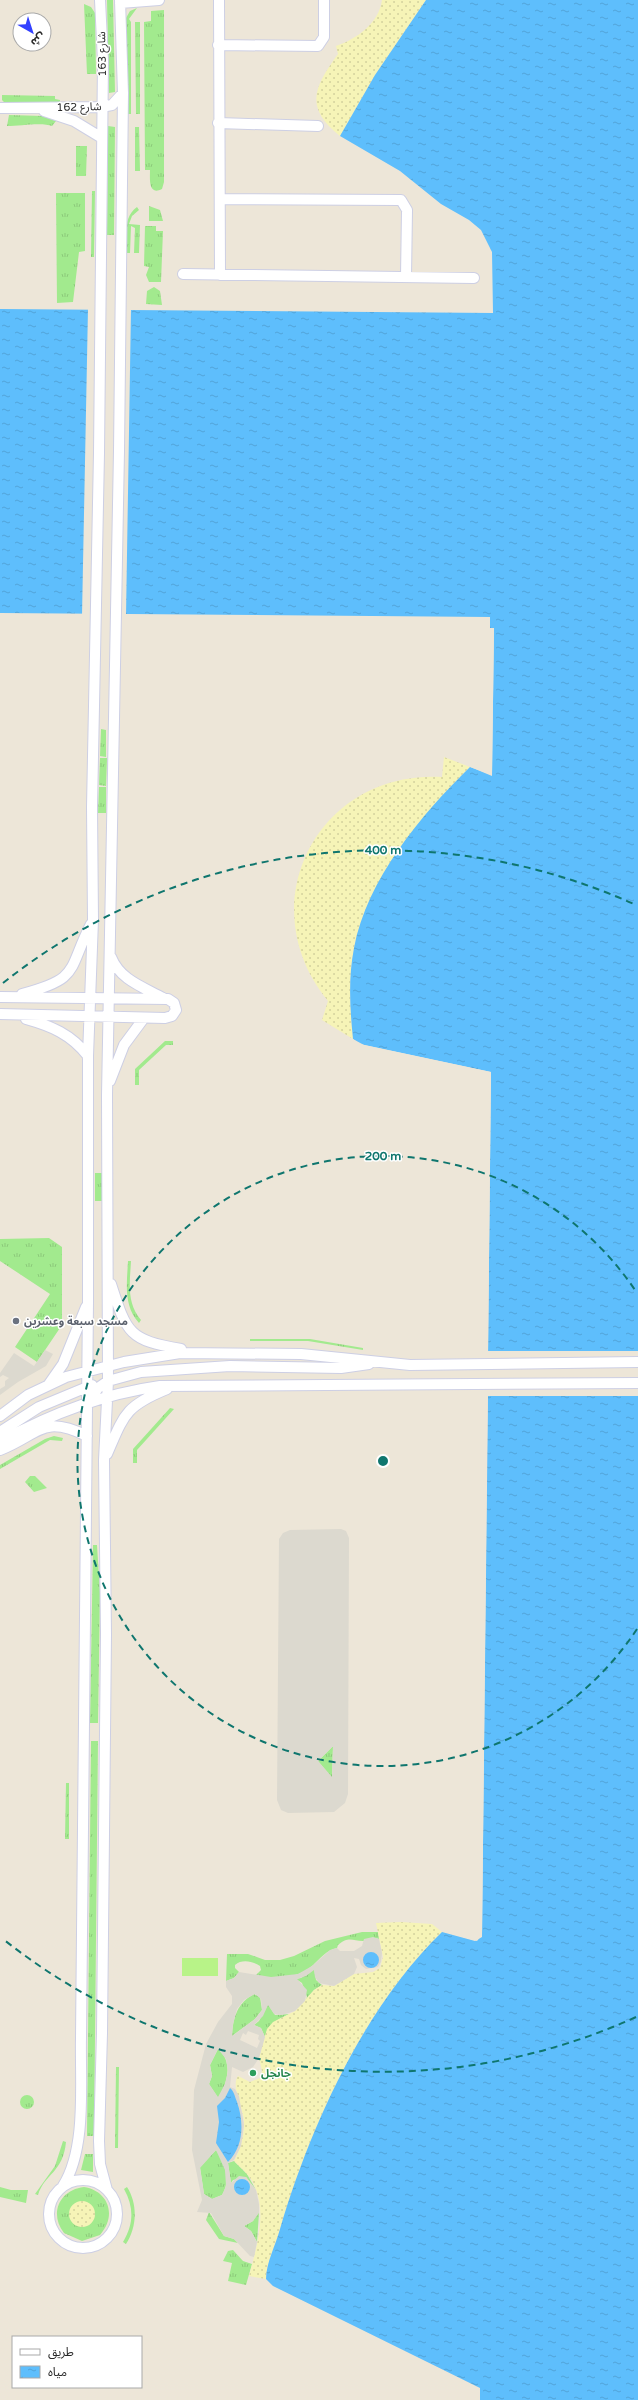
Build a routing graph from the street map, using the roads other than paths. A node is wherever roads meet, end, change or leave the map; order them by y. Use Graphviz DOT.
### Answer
graph roads {
  1 [pos="100,0"];
  2 [pos="159,0"];
  3 [pos="219,0"];
  4 [pos="324,0"];
  5 [pos="120,2"];
  6 [pos="218,45"];
  7 [pos="123,93"];
  8 [pos="101,107"];
  9 [pos="0,108"];
  10 [pos="30,108"];
  11 [pos="218,124"];
  12 [pos="318,126"];
  13 [pos="102,138"];
  14 [pos="220,199"];
  15 [pos="183,274"];
  16 [pos="220,275"];
  17 [pos="406,277"];
  18 [pos="474,278"];
  19 [pos="93,920"];
  20 [pos="110,956"];
  21 [pos="5,997"];
  22 [pos="90,998"];
  23 [pos="109,998"];
  24 [pos="164,999"];
  25 [pos="0,1014"];
  26 [pos="13,1014"];
  27 [pos="90,1017"];
  28 [pos="108,1018"];
  29 [pos="144,1018"];
  30 [pos="88,1056"];
  31 [pos="107,1095"];
  32 [pos="108,1274"];
  33 [pos="88,1301"];
  34 [pos="199,1352"];
  35 [pos="379,1362"];
  36 [pos="638,1362"];
  37 [pos="108,1366"];
  38 [pos="88,1371"];
  39 [pos="108,1381"];
  40 [pos="638,1383"];
  41 [pos="49,1384"];
  42 [pos="178,1384"];
  43 [pos="87,1388"];
  44 [pos="107,1397"];
  45 [pos="87,1403"];
  46 [pos="0,1416"];
  47 [pos="0,1432"];
  48 [pos="87,1436"];
  49 [pos="0,1442"];
  50 [pos="0,1450"];
  51 [pos="104,1460"];
  52 [pos="63,2186"];
  53 [pos="107,2190"];
  1 -- 8 [label="street, شارع 163"];
  2 -- 5 [label="street"];
  3 -- 6 [label="street"];
  4 -- 6 [label="street"];
  5 -- 7 [label="street, شارع 163"];
  6 -- 11 [label="street"];
  7 -- 8 [label="street, شارع 162"];
  7 -- 20 [label="street, شارع 163"];
  8 -- 10 [label="street, شارع 162"];
  8 -- 13 [label="street, شارع 163"];
  9 -- 10 [label="street, شارع 162"];
  10 -- 13 [label="street, شارع 162"];
  11 -- 12 [label="street"];
  11 -- 14 [label="street"];
  13 -- 19 [label="street, شارع 163"];
  14 -- 16 [label="street"];
  14 -- 17 [label="street"];
  15 -- 16 [label="street"];
  16 -- 17 [label="street"];
  17 -- 18 [label="street"];
  19 -- 21 [label="street"];
  19 -- 22 [label="street, شارع 163"];
  20 -- 23 [label="street, شارع 163"];
  20 -- 24 [label="street"];
  21 -- 22 [label="street"];
  22 -- 23 [label="street"];
  22 -- 27 [label="street, شارع 163"];
  23 -- 24 [label="street"];
  23 -- 28 [label="street, شارع 163"];
  24 -- 29 [label="street"];
  25 -- 26 [label="street"];
  26 -- 27 [label="street"];
  26 -- 30 [label="street"];
  27 -- 28 [label="street"];
  27 -- 30 [label="street, شارع 163"];
  28 -- 29 [label="street"];
  28 -- 31 [label="street, شارع 163"];
  29 -- 31 [label="street"];
  30 -- 33 [label="street, شارع 163"];
  31 -- 32 [label="street, شارع 163"];
  32 -- 34 [label="street"];
  32 -- 37 [label="street, شارع 163"];
  33 -- 38 [label="street, شارع 163"];
  33 -- 41 [label="street"];
  34 -- 35 [label="street"];
  34 -- 37 [label="street"];
  35 -- 36 [label="street"];
  35 -- 39 [label="street"];
  37 -- 38 [label="street"];
  37 -- 39 [label="street, شارع 163"];
  37 -- 43 [label="street"];
  38 -- 41 [label="street"];
  38 -- 43 [label="street, شارع 163"];
  39 -- 44 [label="street, شارع 163"];
  39 -- 45 [label="street"];
  40 -- 42 [label="street"];
  41 -- 46 [label="street"];
  42 -- 44 [label="street"];
  42 -- 51 [label="street"];
  43 -- 45 [label="street, شارع 163"];
  43 -- 47 [label="street"];
  44 -- 45 [label="street"];
  44 -- 51 [label="street, شارع 163"];
  45 -- 48 [label="street, شارع 163"];
  45 -- 49 [label="street"];
  48 -- 50 [label="street"];
  48 -- 52 [label="street, شارع 163"];
  51 -- 53 [label="street, شارع 163"];
  52 -- 53 [label="street"];
  52 -- 53 [label="street"];
}
